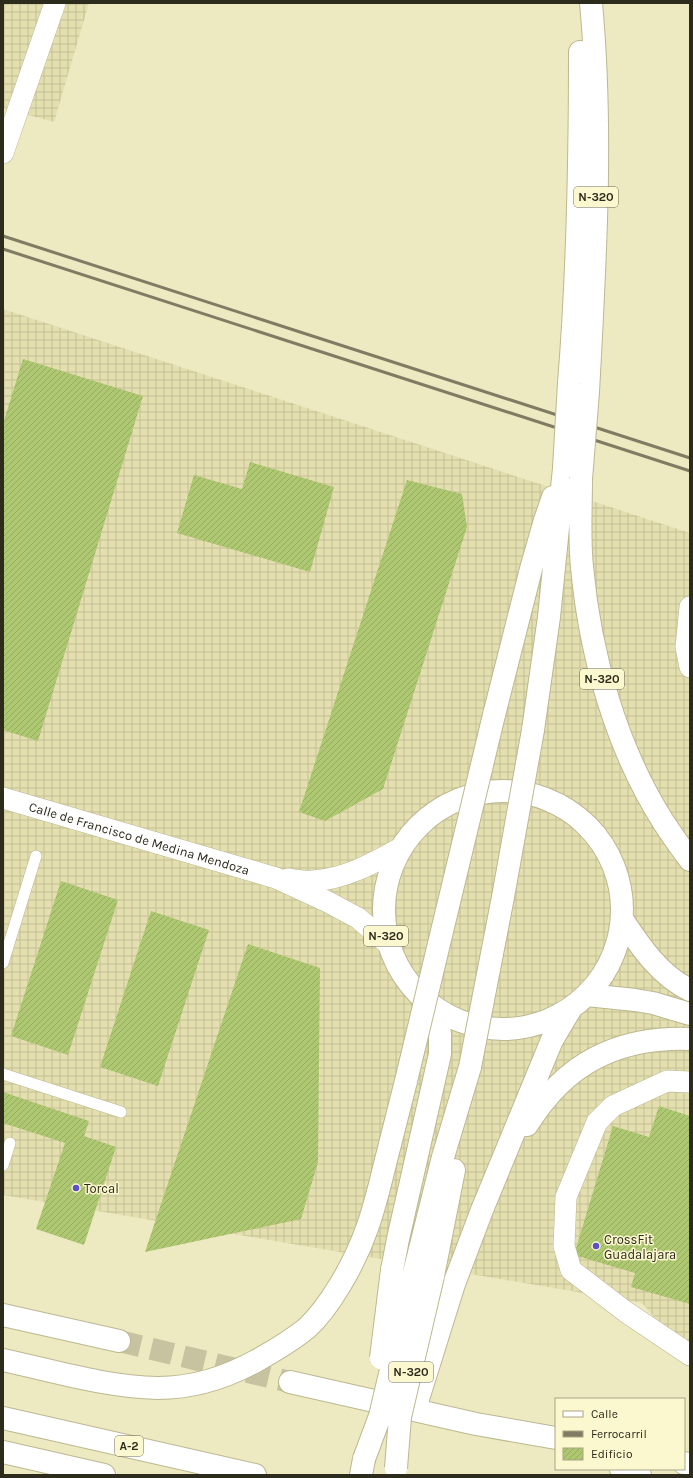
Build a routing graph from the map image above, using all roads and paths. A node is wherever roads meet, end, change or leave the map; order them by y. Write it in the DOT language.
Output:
graph roads {
  1 [pos="55,3"];
  2 [pos="580,3"];
  3 [pos="591,3"];
  4 [pos="3,154"];
  5 [pos="579,387"];
  6 [pos="573,473"];
  7 [pos="690,607"];
  8 [pos="690,667"];
  9 [pos="3,798"];
  10 [pos="399,849"];
  11 [pos="36,856"];
  12 [pos="690,860"];
  13 [pos="276,878"];
  14 [pos="622,919"];
  15 [pos="387,943"];
  16 [pos="3,963"];
  17 [pos="690,990"];
  18 [pos="587,995"];
  19 [pos="434,1008"];
  20 [pos="570,1010"];
  21 [pos="690,1014"];
  22 [pos="690,1039"];
  23 [pos="3,1074"];
  24 [pos="690,1082"];
  25 [pos="121,1112"];
  26 [pos="10,1143"];
  27 [pos="506,1153"];
  28 [pos="3,1165"];
  29 [pos="423,1275"];
  30 [pos="3,1315"];
  31 [pos="119,1341"];
  32 [pos="690,1355"];
  33 [pos="3,1360"];
  34 [pos="290,1382"];
  35 [pos="3,1418"];
  36 [pos="476,1424"];
  37 [pos="555,1438"];
  38 [pos="555,1449"];
  39 [pos="3,1452"];
  40 [pos="363,1467"];
  41 [pos="624,1470"];
  42 [pos="395,1471"];
  43 [pos="104,1475"];
  44 [pos="255,1475"];
  45 [pos="640,1475"];
  1 -- 4 [label="street"];
  2 -- 5 [label="main road, N-320"];
  3 -- 5 [label="main road, N-320"];
  5 -- 6 [label="main road, N-320, bridge"];
  6 -- 12 [label="main road, N-320"];
  6 -- 29 [label="main road, N-320, bridge"];
  6 -- 33 [label="main road, bridge"];
  7 -- 8 [label="street"];
  9 -- 13 [label="street, Calle de Francisco de Medina Mendoza"];
  10 -- 13 [label="street, Calle de Francisco de Medina Mendoza"];
  10 -- 14 [label="main road, N-320"];
  10 -- 15 [label="main road, N-320"];
  11 -- 16 [label="lane"];
  13 -- 15 [label="street, Calle de Francisco de Medina Mendoza"];
  14 -- 17 [label="main road"];
  14 -- 18 [label="main road, N-320"];
  15 -- 19 [label="main road, N-320"];
  18 -- 20 [label="main road, N-320"];
  18 -- 21 [label="main road"];
  19 -- 20 [label="main road, N-320"];
  19 -- 40 [label="main road, bridge"];
  20 -- 27 [label="main road, N-320"];
  22 -- 27 [label="main road, N-320"];
  23 -- 25 [label="lane"];
  24 -- 32 [label="street"];
  26 -- 28 [label="lane"];
  27 -- 42 [label="main road, N-320, bridge"];
  29 -- 40 [label="main road, N-320, bridge"];
  29 -- 42 [label="main road, N-320, bridge"];
  30 -- 31 [label="main road"];
  34 -- 36 [label="main road"];
  35 -- 44 [label="main road, A-2"];
  36 -- 37 [label="main road"];
  36 -- 38 [label="main road"];
  39 -- 43 [label="main road"];
  41 -- 45 [label="main road"];
}
